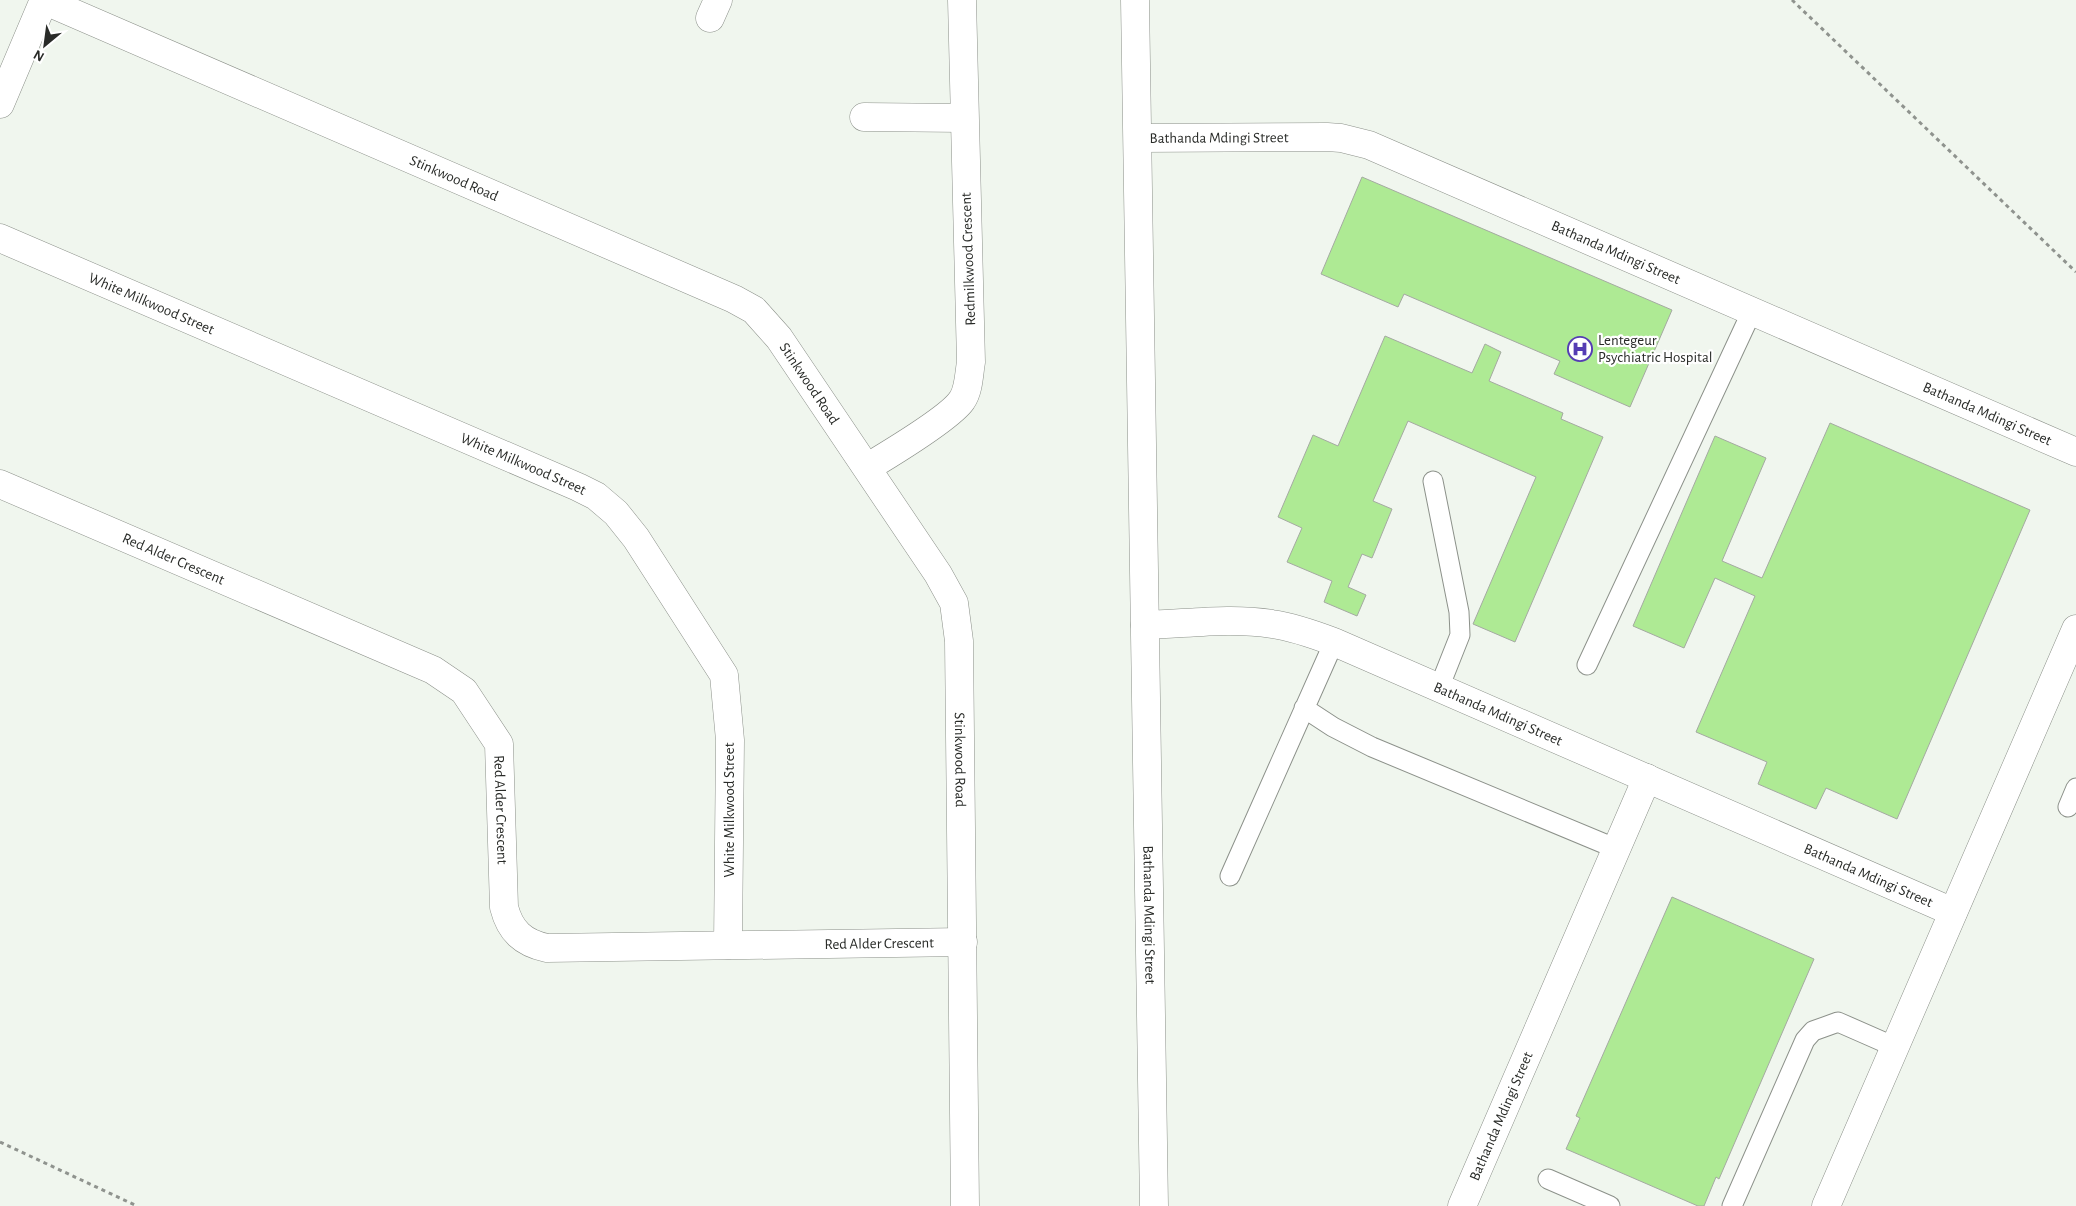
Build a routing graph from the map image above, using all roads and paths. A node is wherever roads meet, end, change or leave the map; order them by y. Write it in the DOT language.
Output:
graph roads {
  1 [pos="44,0"];
  2 [pos="962,0"];
  3 [pos="1136,0"];
  4 [pos="1792,0"];
  5 [pos="0,104"];
  6 [pos="864,116"];
  7 [pos="964,118"];
  8 [pos="1138,138"];
  9 [pos="0,238"];
  10 [pos="2076,272"];
  11 [pos="1752,311"];
  12 [pos="2076,452"];
  13 [pos="868,468"];
  14 [pos="1433,481"];
  15 [pos="0,484"];
  16 [pos="1145,625"];
  17 [pos="2076,629"];
  18 [pos="1334,642"];
  19 [pos="1587,665"];
  20 [pos="1439,688"];
  21 [pos="1304,708"];
  22 [pos="1647,778"];
  23 [pos="2076,788"];
  24 [pos="2068,807"];
  25 [pos="1617,849"];
  26 [pos="1230,876"];
  27 [pos="1953,912"];
  28 [pos="963,942"];
  29 [pos="728,945"];
  30 [pos="1895,1047"];
  31 [pos="0,1142"];
  32 [pos="1548,1179"];
  33 [pos="137,1206"];
  34 [pos="965,1206"];
  35 [pos="1154,1206"];
  36 [pos="1462,1206"];
  37 [pos="1610,1206"];
  38 [pos="1732,1206"];
  39 [pos="1826,1206"];
  1 -- 5 [label="street"];
  1 -- 13 [label="street, Stinkwood Road"];
  2 -- 7 [label="street, Redmilkwood Crescent"];
  3 -- 8 [label="street, Bathanda Mdingi Street"];
  4 -- 10 [label="path"];
  6 -- 7 [label="street"];
  7 -- 13 [label="street, Redmilkwood Crescent"];
  8 -- 11 [label="street, Bathanda Mdingi Street"];
  8 -- 16 [label="street, Bathanda Mdingi Street"];
  9 -- 29 [label="street, White Milkwood Street"];
  11 -- 12 [label="street, Bathanda Mdingi Street"];
  11 -- 19 [label="lane"];
  13 -- 28 [label="street, Stinkwood Road"];
  14 -- 20 [label="lane"];
  15 -- 29 [label="street, Red Alder Crescent"];
  16 -- 18 [label="street, Bathanda Mdingi Street"];
  16 -- 35 [label="street, Bathanda Mdingi Street"];
  17 -- 27 [label="street, Bathanda Mdingi Street"];
  18 -- 20 [label="street, Bathanda Mdingi Street"];
  18 -- 21 [label="lane"];
  20 -- 22 [label="street, Bathanda Mdingi Street"];
  21 -- 25 [label="lane"];
  21 -- 26 [label="lane"];
  22 -- 25 [label="street, Bathanda Mdingi Street"];
  22 -- 27 [label="street, Bathanda Mdingi Street"];
  23 -- 24 [label="lane"];
  25 -- 36 [label="street, Bathanda Mdingi Street"];
  27 -- 30 [label="street, Bathanda Mdingi Street"];
  28 -- 29 [label="street, Red Alder Crescent"];
  28 -- 34 [label="street, Stinkwood Road"];
  30 -- 38 [label="lane"];
  30 -- 39 [label="street, Bathanda Mdingi Street"];
  31 -- 33 [label="path"];
  32 -- 37 [label="lane"];
}
